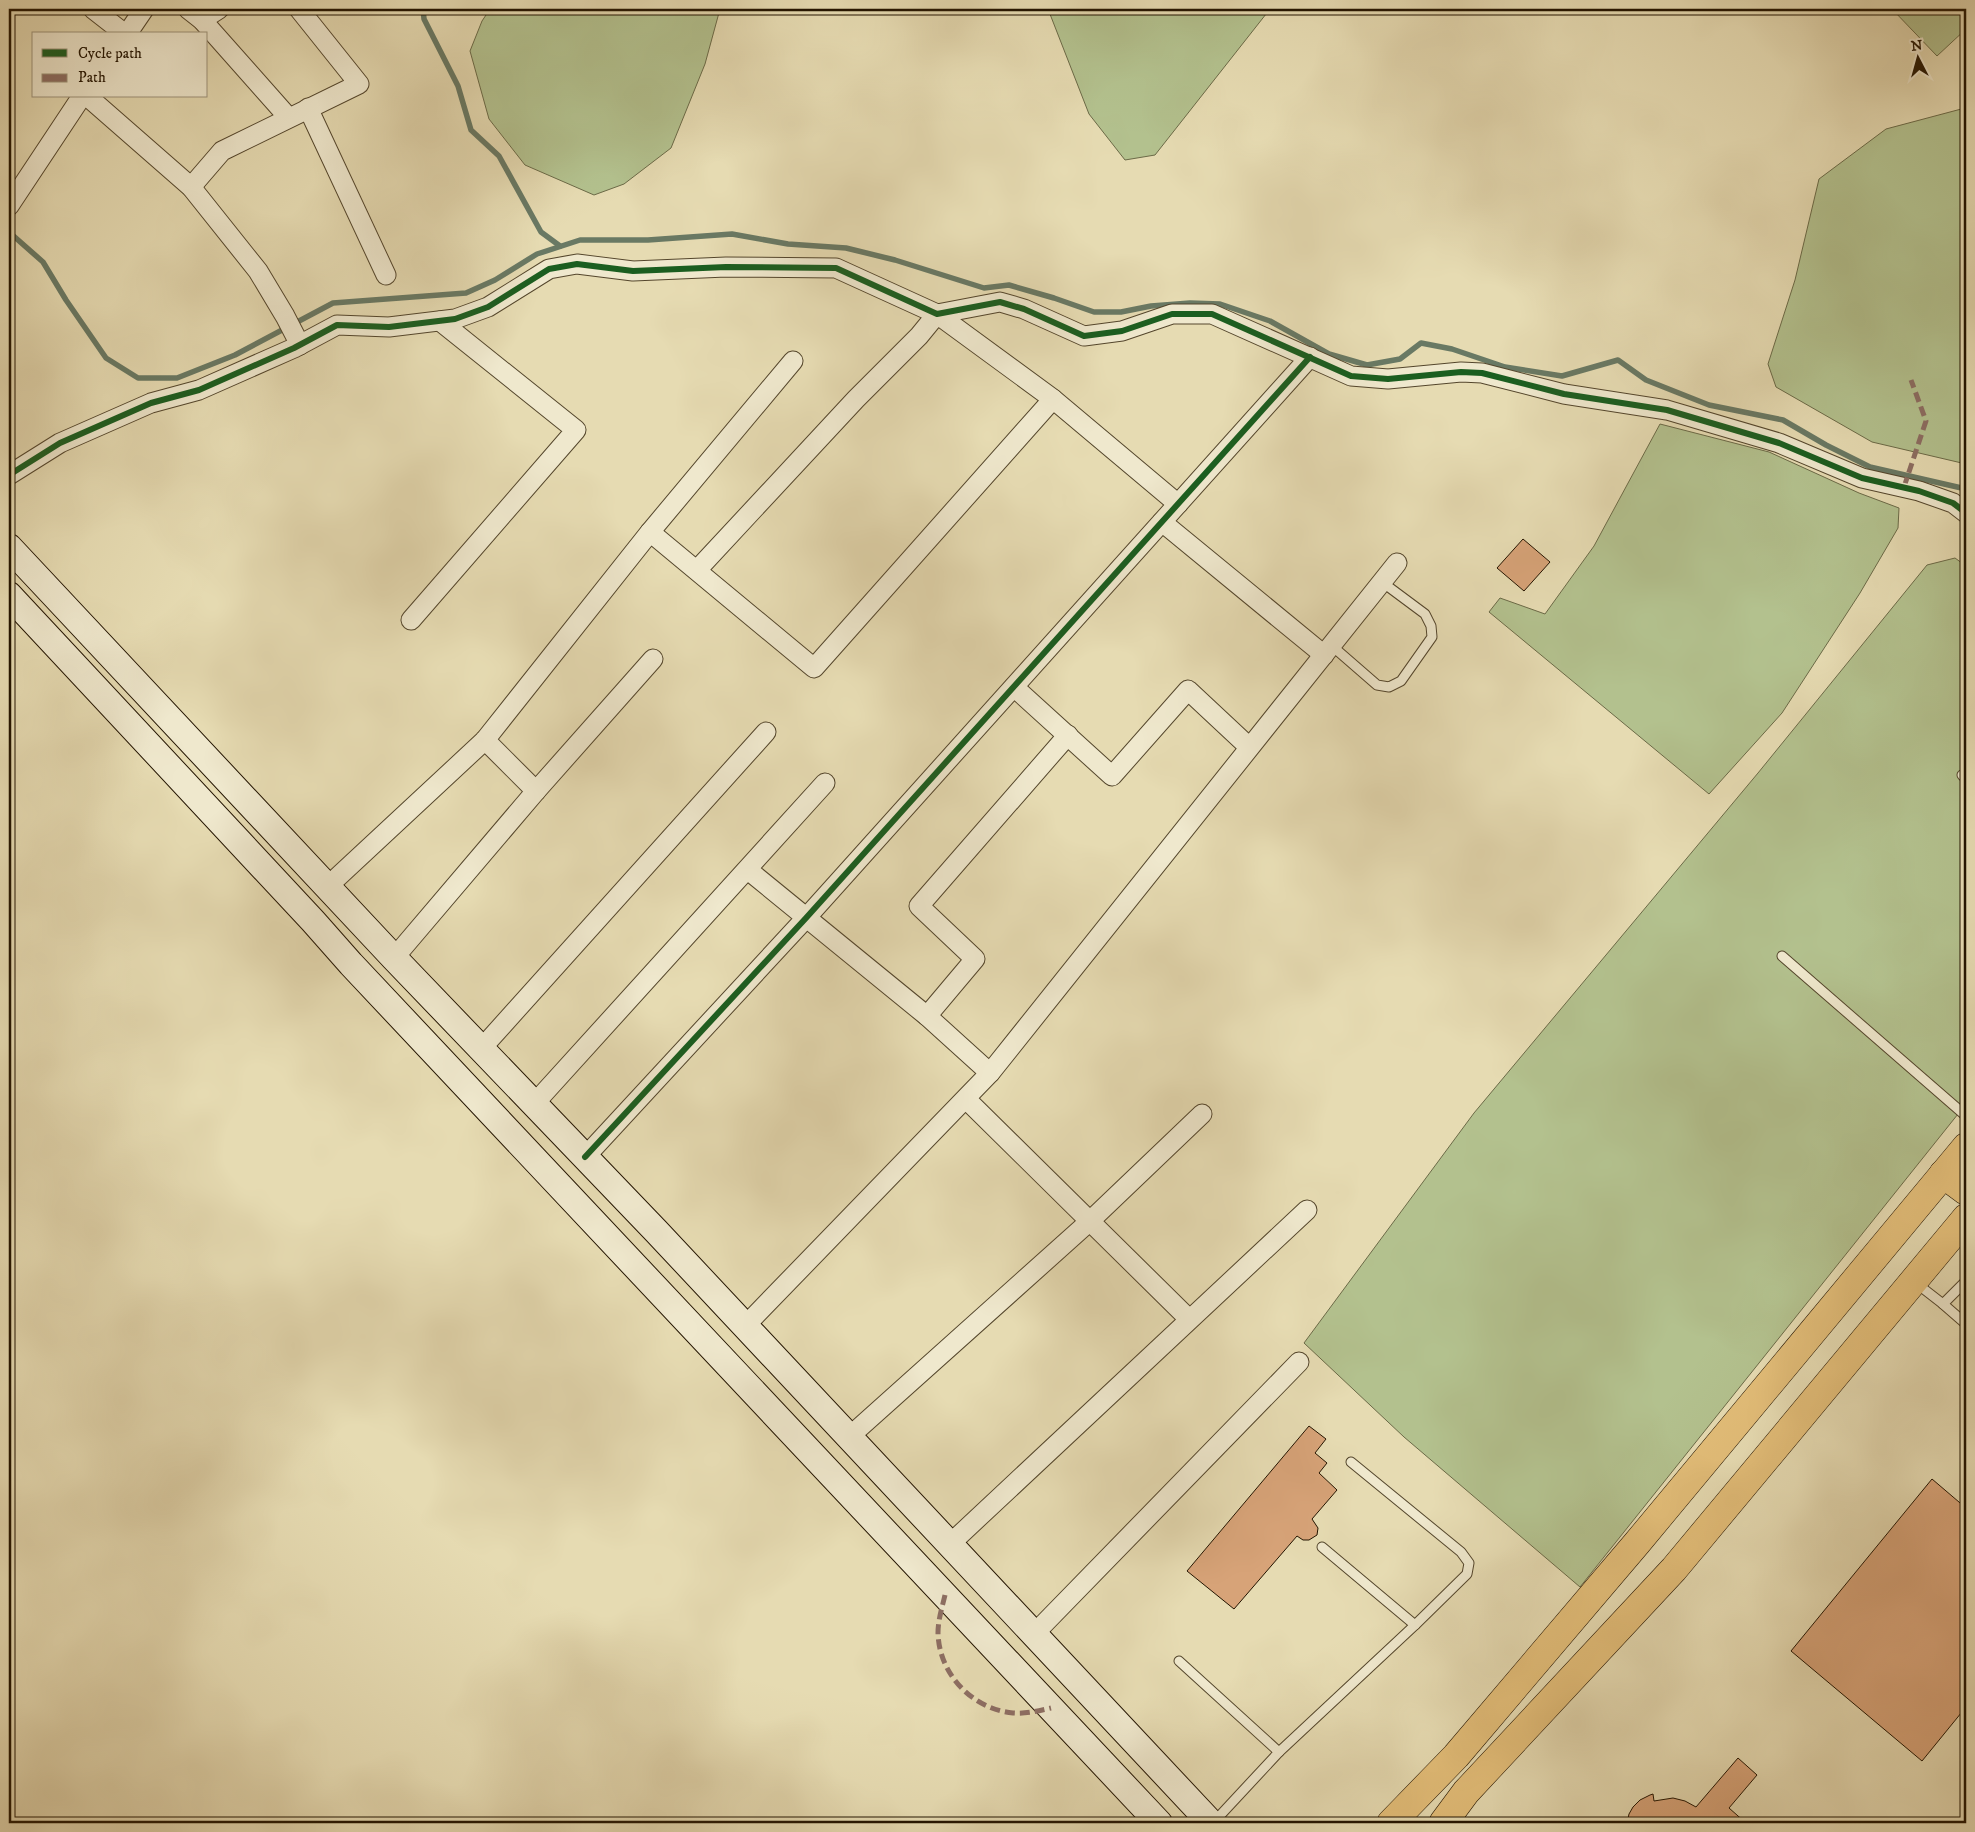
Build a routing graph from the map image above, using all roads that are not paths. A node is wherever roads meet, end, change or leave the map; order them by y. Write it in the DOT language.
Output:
graph roads {
  1 [pos="94,9"];
  2 [pos="144,9"];
  3 [pos="219,9"];
  4 [pos="299,9"];
  5 [pos="195,14"];
  6 [pos="123,32"];
  7 [pos="127,32"];
  8 [pos="81,98"];
  9 [pos="89,98"];
  10 [pos="308,108"];
  11 [pos="288,118"];
  12 [pos="191,187"];
  13 [pos="9,206"];
  14 [pos="386,275"];
  15 [pos="936,314"];
  16 [pos="440,321"];
  17 [pos="299,342"];
  18 [pos="1310,358"];
  19 [pos="793,361"];
  20 [pos="1053,400"];
  21 [pos="9,475"];
  22 [pos="1178,504"];
  23 [pos="1966,513"];
  24 [pos="1162,522"];
  25 [pos="650,532"];
  26 [pos="9,547"];
  27 [pos="1397,563"];
  28 [pos="697,570"];
  29 [pos="1382,582"];
  30 [pos="9,595"];
  31 [pos="411,620"];
  32 [pos="1328,650"];
  33 [pos="653,659"];
  34 [pos="1014,687"];
  35 [pos="766,732"];
  36 [pos="1068,735"];
  37 [pos="485,740"];
  38 [pos="1249,747"];
  39 [pos="825,783"];
  40 [pos="536,791"];
  41 [pos="748,870"];
  42 [pos="333,893"];
  43 [pos="806,918"];
  44 [pos="313,921"];
  45 [pos="386,949"];
  46 [pos="1782,956"];
  47 [pos="351,964"];
  48 [pos="927,1016"];
  49 [pos="481,1049"];
  50 [pos="990,1073"];
  51 [pos="966,1099"];
  52 [pos="534,1104"];
  53 [pos="1202,1114"];
  54 [pos="1966,1116"];
  55 [pos="1966,1147"];
  56 [pos="585,1157"];
  57 [pos="1943,1174"];
  58 [pos="1966,1191"];
  59 [pos="1307,1210"];
  60 [pos="1966,1218"];
  61 [pos="1090,1221"];
  62 [pos="1913,1281"];
  63 [pos="1966,1281"];
  64 [pos="1943,1304"];
  65 [pos="1190,1319"];
  66 [pos="1966,1324"];
  67 [pos="745,1326"];
  68 [pos="1299,1362"];
  69 [pos="850,1437"];
  70 [pos="1351,1462"];
  71 [pos="1322,1547"];
  72 [pos="956,1550"];
  73 [pos="934,1583"];
  74 [pos="1415,1625"];
  75 [pos="1034,1634"];
  76 [pos="1180,1661"];
  77 [pos="1279,1752"];
  78 [pos="1159,1823"];
  79 [pos="1212,1823"];
  80 [pos="1391,1823"];
  81 [pos="1443,1823"];
  1 -- 6 [label="street"];
  2 -- 7 [label="street"];
  3 -- 5 [label="street"];
  4 -- 10 [label="street"];
  5 -- 11 [label="street"];
  8 -- 13 [label="street"];
  9 -- 12 [label="street"];
  10 -- 11 [label="street"];
  10 -- 14 [label="street"];
  11 -- 12 [label="street"];
  12 -- 17 [label="street"];
  15 -- 16 [label="street"];
  15 -- 18 [label="street"];
  15 -- 20 [label="street"];
  15 -- 28 [label="street"];
  16 -- 17 [label="street"];
  16 -- 31 [label="street"];
  17 -- 21 [label="street"];
  18 -- 22 [label="street"];
  18 -- 23 [label="street"];
  19 -- 25 [label="street"];
  20 -- 22 [label="street"];
  20 -- 28 [label="street"];
  22 -- 24 [label="street"];
  24 -- 32 [label="street"];
  24 -- 34 [label="street"];
  25 -- 28 [label="street"];
  25 -- 37 [label="street"];
  26 -- 42 [label="main road"];
  27 -- 29 [label="street"];
  29 -- 32 [label="street"];
  29 -- 32 [label="lane"];
  30 -- 44 [label="main road"];
  32 -- 38 [label="street"];
  33 -- 40 [label="street"];
  34 -- 36 [label="street"];
  34 -- 43 [label="street"];
  35 -- 49 [label="street"];
  36 -- 38 [label="street"];
  36 -- 48 [label="street"];
  37 -- 40 [label="street"];
  37 -- 42 [label="street"];
  38 -- 50 [label="street"];
  39 -- 41 [label="street"];
  40 -- 45 [label="street"];
  41 -- 43 [label="street"];
  41 -- 52 [label="street"];
  42 -- 44 [label="main road"];
  42 -- 45 [label="main road"];
  43 -- 48 [label="street"];
  43 -- 56 [label="street"];
  44 -- 47 [label="main road"];
  45 -- 47 [label="main road"];
  45 -- 49 [label="main road"];
  46 -- 54 [label="lane"];
  47 -- 73 [label="main road"];
  48 -- 50 [label="street"];
  49 -- 52 [label="main road"];
  50 -- 51 [label="street"];
  51 -- 61 [label="street"];
  51 -- 67 [label="street"];
  52 -- 56 [label="main road"];
  53 -- 61 [label="street"];
  55 -- 57 [label="main road"];
  56 -- 67 [label="main road"];
  57 -- 58 [label="main road"];
  57 -- 80 [label="main road"];
  59 -- 65 [label="street"];
  60 -- 62 [label="main road"];
  61 -- 65 [label="street"];
  61 -- 69 [label="street"];
  62 -- 64 [label="lane"];
  62 -- 81 [label="main road"];
  63 -- 64 [label="lane"];
  64 -- 66 [label="lane"];
  65 -- 72 [label="street"];
  67 -- 69 [label="main road"];
  68 -- 75 [label="street"];
  69 -- 72 [label="main road"];
  70 -- 74 [label="lane"];
  71 -- 74 [label="lane"];
  72 -- 73 [label="main road"];
  72 -- 75 [label="main road"];
  73 -- 78 [label="main road"];
  74 -- 77 [label="lane"];
  75 -- 79 [label="main road"];
  76 -- 77 [label="lane"];
  77 -- 79 [label="lane"];
}
